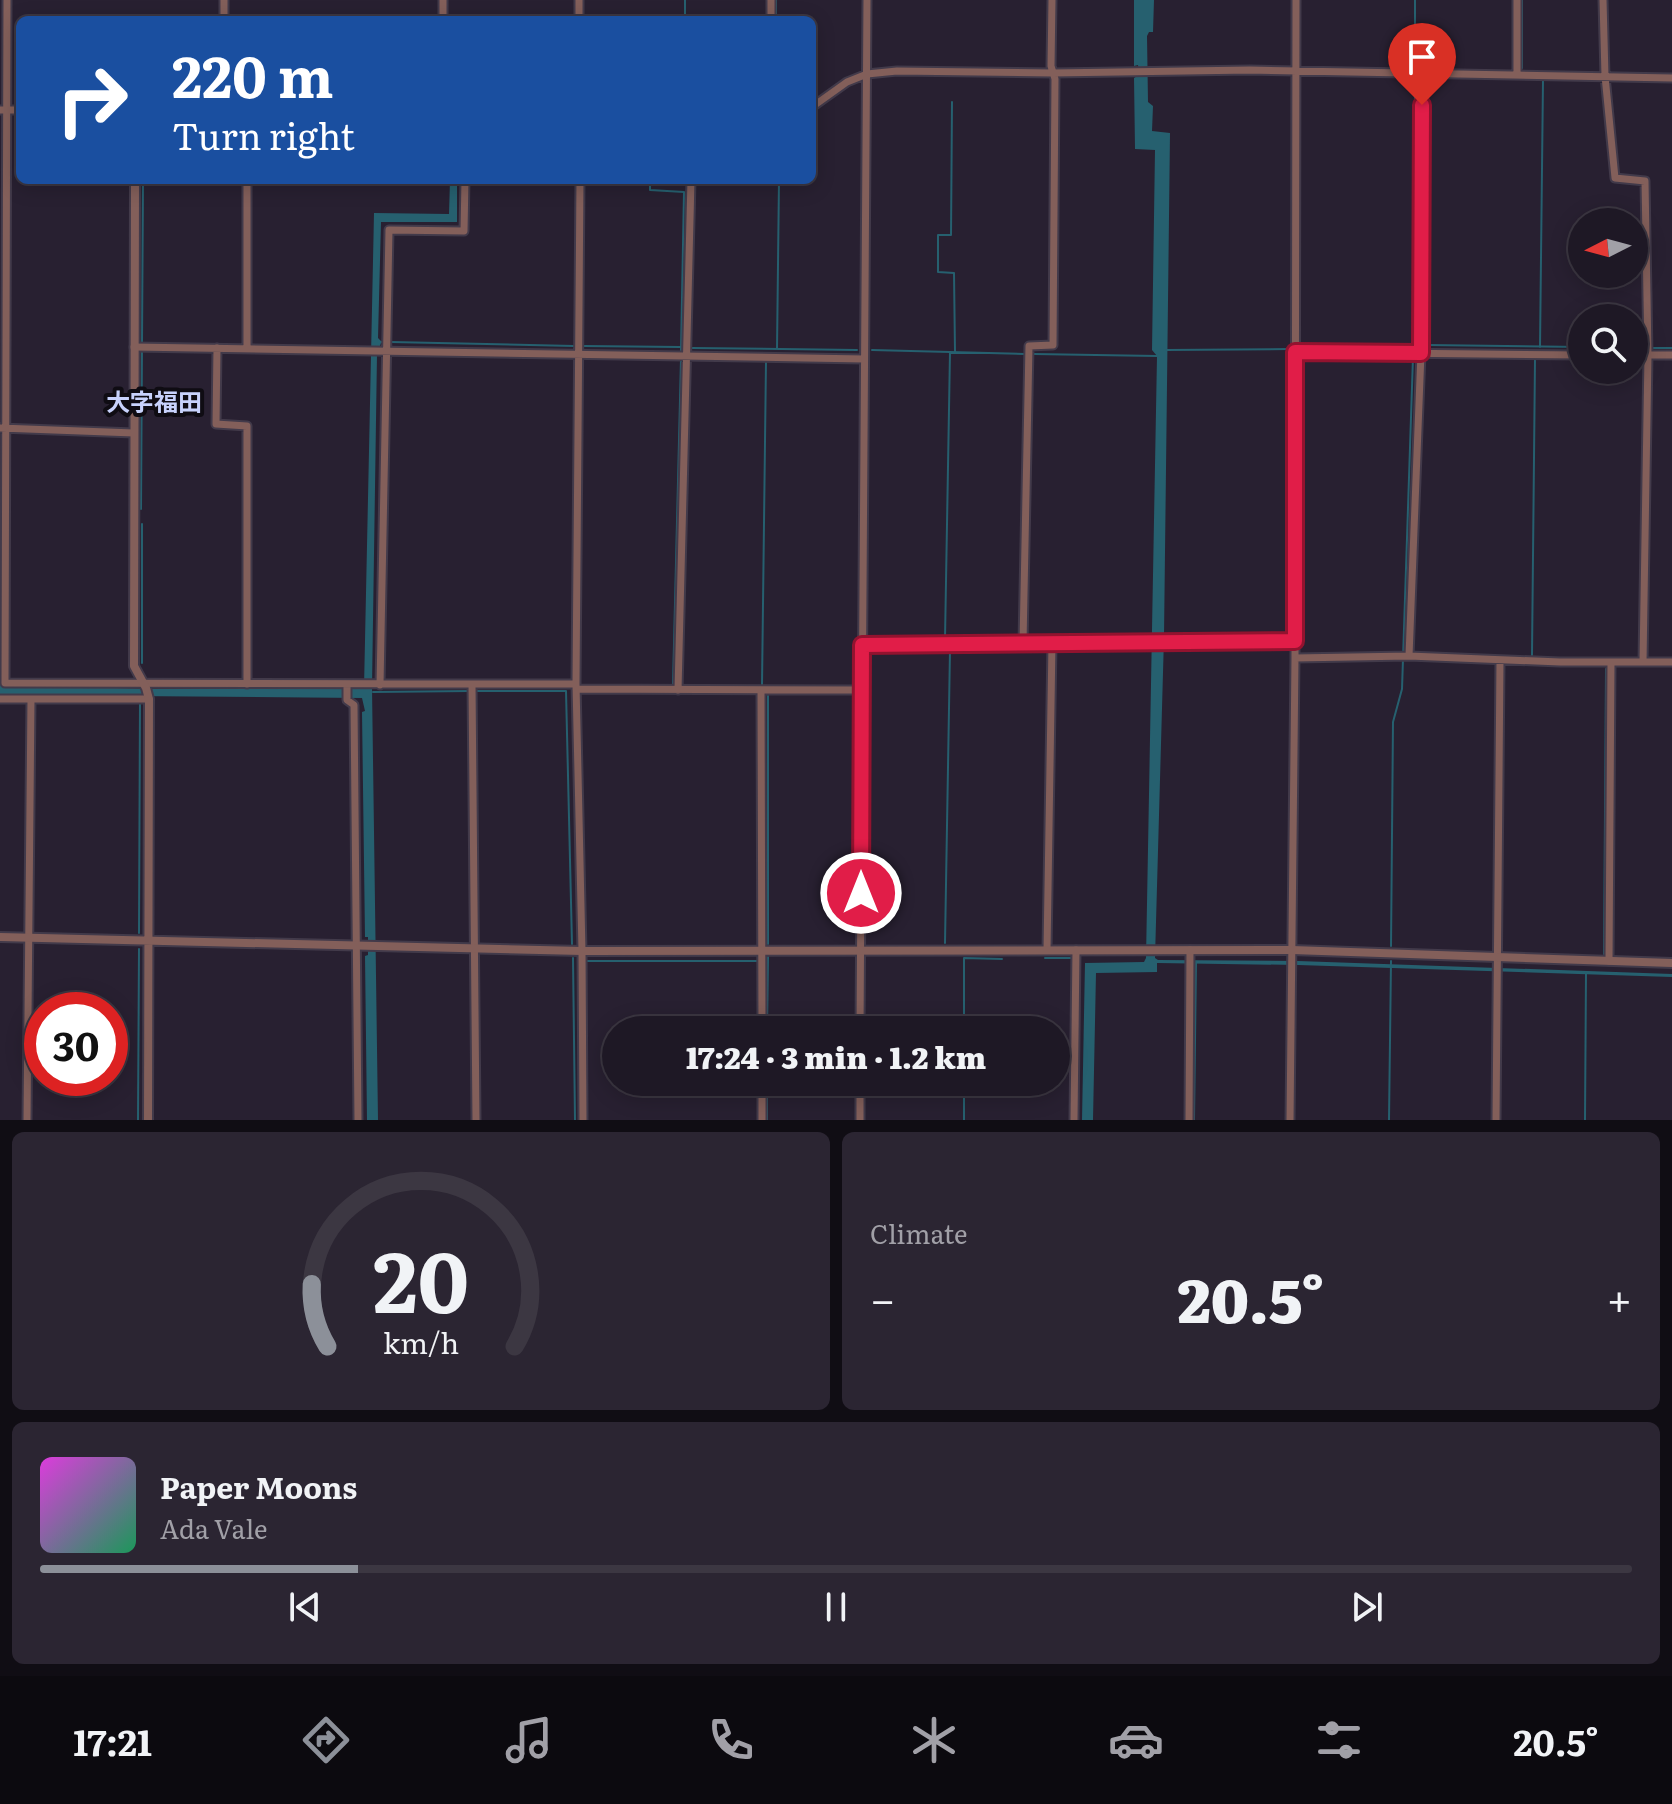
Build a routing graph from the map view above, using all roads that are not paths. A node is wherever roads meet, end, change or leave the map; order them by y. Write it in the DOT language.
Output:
graph roads {
  1 [pos="7,0"];
  2 [pos="867,0"];
  3 [pos="1052,0"];
  4 [pos="1296,0"];
  5 [pos="1517,0"];
  6 [pos="1603,0"];
  7 [pos="1296,70"];
  8 [pos="1053,73"];
  9 [pos="1417,73"];
  10 [pos="867,74"];
  11 [pos="1517,74"];
  12 [pos="1605,76"];
  13 [pos="1672,78"];
  14 [pos="816,104"];
  15 [pos="4,110"];
  16 [pos="135,184"];
  17 [pos="247,184"];
  18 [pos="465,184"];
  19 [pos="580,184"];
  20 [pos="691,184"];
  21 [pos="1647,304"];
  22 [pos="385,346"];
  23 [pos="140,347"];
  24 [pos="217,348"];
  25 [pos="247,348"];
  26 [pos="1295,352"];
  27 [pos="1416,353"];
  28 [pos="579,354"];
  29 [pos="687,355"];
  30 [pos="1568,355"];
  31 [pos="1648,355"];
  32 [pos="1672,355"];
  33 [pos="864,359"];
  34 [pos="1648,384"];
  35 [pos="4,428"];
  36 [pos="134,433"];
  37 [pos="1295,641"];
  38 [pos="1023,643"];
  39 [pos="1052,643"];
  40 [pos="862,645"];
  41 [pos="1404,656"];
  42 [pos="1295,658"];
  43 [pos="1500,661"];
  44 [pos="1643,662"];
  45 [pos="1672,662"];
  46 [pos="1611,663"];
  47 [pos="247,684"];
  48 [pos="347,685"];
  49 [pos="378,685"];
  50 [pos="576,687"];
  51 [pos="472,689"];
  52 [pos="678,690"];
  53 [pos="761,690"];
  54 [pos="861,690"];
  55 [pos="145,694"];
  56 [pos="0,699"];
  57 [pos="31,699"];
  58 [pos="0,937"];
  59 [pos="29,938"];
  60 [pos="148,941"];
  61 [pos="360,946"];
  62 [pos="475,949"];
  63 [pos="860,950"];
  64 [pos="1047,950"];
  65 [pos="1076,950"];
  66 [pos="582,951"];
  67 [pos="762,951"];
  68 [pos="1190,958"];
  69 [pos="1292,959"];
  70 [pos="1609,961"];
  71 [pos="1672,963"];
  72 [pos="1497,965"];
  73 [pos="762,1016"];
  74 [pos="860,1016"];
  75 [pos="762,1096"];
  76 [pos="860,1096"];
  77 [pos="27,1120"];
  78 [pos="148,1120"];
  79 [pos="358,1120"];
  80 [pos="476,1120"];
  81 [pos="583,1120"];
  82 [pos="762,1120"];
  83 [pos="860,1120"];
  84 [pos="1074,1120"];
  85 [pos="1189,1120"];
  86 [pos="1290,1120"];
  87 [pos="1496,1120"];
  1 -- 15 [label="street"];
  2 -- 10 [label="street"];
  3 -- 8 [label="street"];
  4 -- 7 [label="street"];
  5 -- 11 [label="street"];
  6 -- 12 [label="street"];
  7 -- 8 [label="street"];
  7 -- 9 [label="street"];
  7 -- 26 [label="street"];
  8 -- 10 [label="street"];
  8 -- 38 [label="street"];
  9 -- 11 [label="street"];
  9 -- 27 [label="street"];
  10 -- 14 [label="street"];
  10 -- 33 [label="street"];
  11 -- 12 [label="street"];
  12 -- 13 [label="street"];
  12 -- 21 [label="street"];
  15 -- 35 [label="street"];
  16 -- 23 [label="street"];
  17 -- 25 [label="street"];
  18 -- 22 [label="street"];
  19 -- 28 [label="street"];
  20 -- 29 [label="street"];
  22 -- 25 [label="street"];
  22 -- 28 [label="street"];
  22 -- 49 [label="street"];
  23 -- 24 [label="street"];
  23 -- 36 [label="street"];
  24 -- 25 [label="street"];
  24 -- 47 [label="street"];
  26 -- 27 [label="street"];
  26 -- 37 [label="street"];
  27 -- 30 [label="street"];
  27 -- 41 [label="street"];
  28 -- 29 [label="street"];
  28 -- 50 [label="street"];
  29 -- 33 [label="street"];
  29 -- 52 [label="street"];
  31 -- 32 [label="street"];
  33 -- 40 [label="street"];
  34 -- 44 [label="street"];
  35 -- 36 [label="street"];
  35 -- 55 [label="street"];
  36 -- 55 [label="street"];
  37 -- 39 [label="street"];
  37 -- 42 [label="street"];
  38 -- 39 [label="street"];
  38 -- 40 [label="street"];
  39 -- 64 [label="street"];
  40 -- 54 [label="street"];
  41 -- 42 [label="street"];
  41 -- 43 [label="street"];
  42 -- 69 [label="street"];
  43 -- 46 [label="street"];
  43 -- 72 [label="street"];
  44 -- 45 [label="street"];
  44 -- 46 [label="street"];
  46 -- 70 [label="street"];
  47 -- 48 [label="street"];
  47 -- 55 [label="street"];
  48 -- 49 [label="street"];
  48 -- 61 [label="street"];
  49 -- 51 [label="street"];
  50 -- 51 [label="street"];
  50 -- 52 [label="street"];
  50 -- 66 [label="street"];
  51 -- 62 [label="street"];
  52 -- 53 [label="street"];
  53 -- 54 [label="street"];
  53 -- 67 [label="street"];
  54 -- 63 [label="street"];
  55 -- 57 [label="street"];
  55 -- 60 [label="street"];
  56 -- 57 [label="street"];
  57 -- 59 [label="street"];
  58 -- 59 [label="street"];
  59 -- 60 [label="street"];
  59 -- 77 [label="street"];
  60 -- 61 [label="street"];
  60 -- 78 [label="street"];
  61 -- 62 [label="street"];
  61 -- 79 [label="street"];
  62 -- 66 [label="street"];
  62 -- 80 [label="street"];
  63 -- 64 [label="street"];
  63 -- 67 [label="street"];
  63 -- 74 [label="street"];
  64 -- 65 [label="street"];
  65 -- 68 [label="street"];
  65 -- 84 [label="street"];
  66 -- 67 [label="street"];
  66 -- 81 [label="street"];
  67 -- 73 [label="street"];
  68 -- 69 [label="street"];
  68 -- 85 [label="street"];
  69 -- 72 [label="street"];
  69 -- 86 [label="street"];
  70 -- 71 [label="street"];
  70 -- 72 [label="street"];
  72 -- 87 [label="street"];
  75 -- 82 [label="street"];
  76 -- 83 [label="street"];
}
